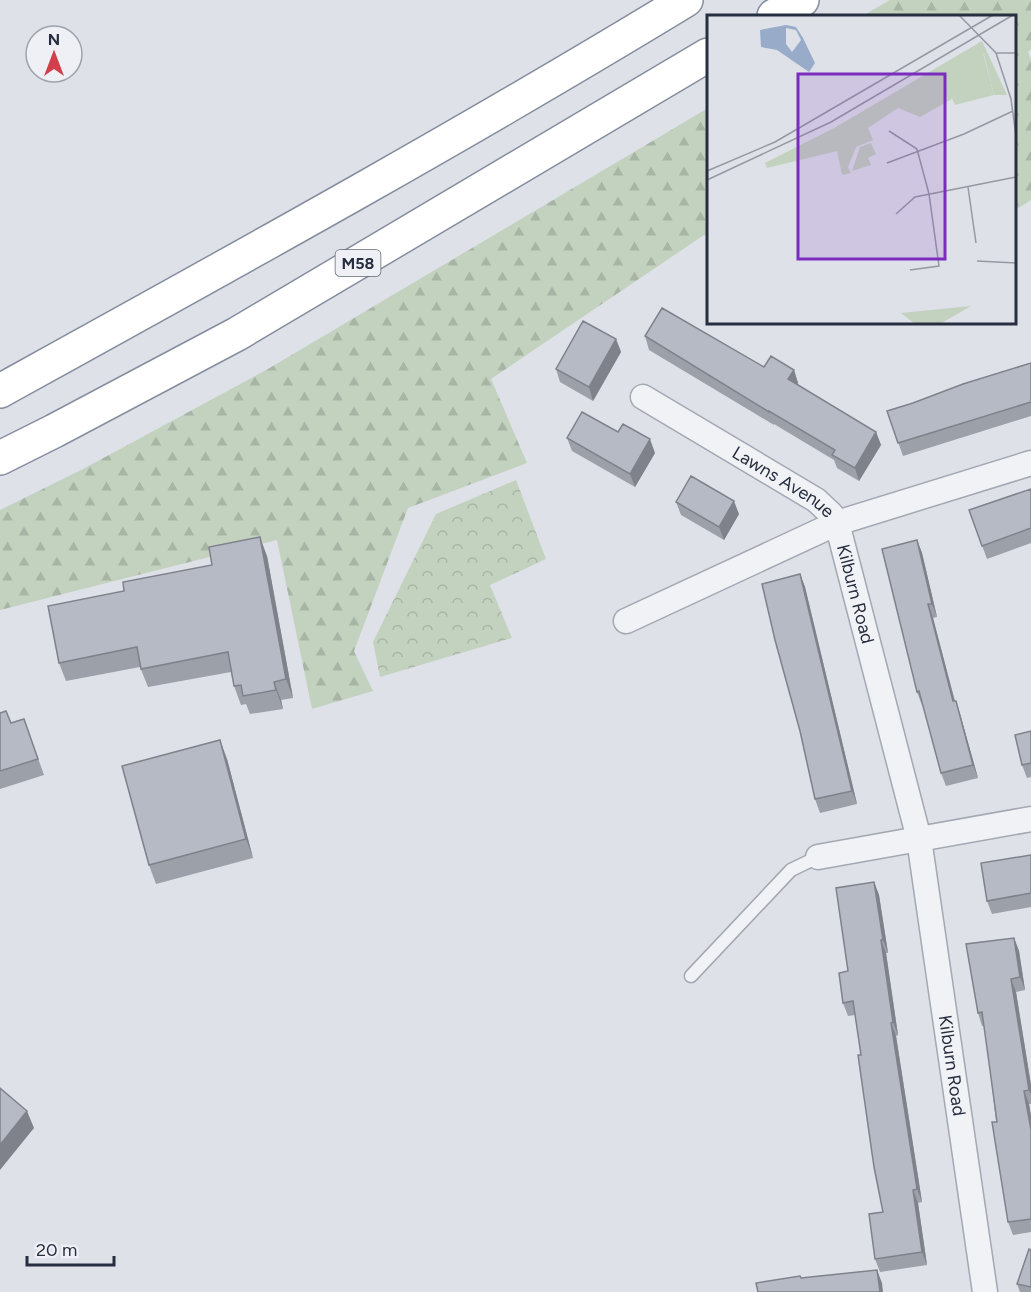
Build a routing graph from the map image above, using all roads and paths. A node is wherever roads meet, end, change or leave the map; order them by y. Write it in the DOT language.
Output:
graph roads {
  1 [pos="686,0"];
  2 [pos="802,0"];
  3 [pos="776,15"];
  4 [pos="707,56"];
  5 [pos="0,391"];
  6 [pos="643,397"];
  7 [pos="0,458"];
  8 [pos="1031,463"];
  9 [pos="837,523"];
  10 [pos="626,621"];
  11 [pos="1031,819"];
  12 [pos="919,838"];
  13 [pos="818,857"];
  14 [pos="691,976"];
  15 [pos="985,1292"];
  1 -- 5 [label="highway"];
  2 -- 3 [label="highway"];
  4 -- 7 [label="highway, M58"];
  6 -- 9 [label="street, Lawns Avenue"];
  8 -- 9 [label="street, Lawns Avenue"];
  9 -- 10 [label="street"];
  9 -- 12 [label="street, Kilburn Road"];
  11 -- 12 [label="street"];
  12 -- 13 [label="street"];
  12 -- 15 [label="street, Kilburn Road"];
  13 -- 14 [label="lane"];
}
